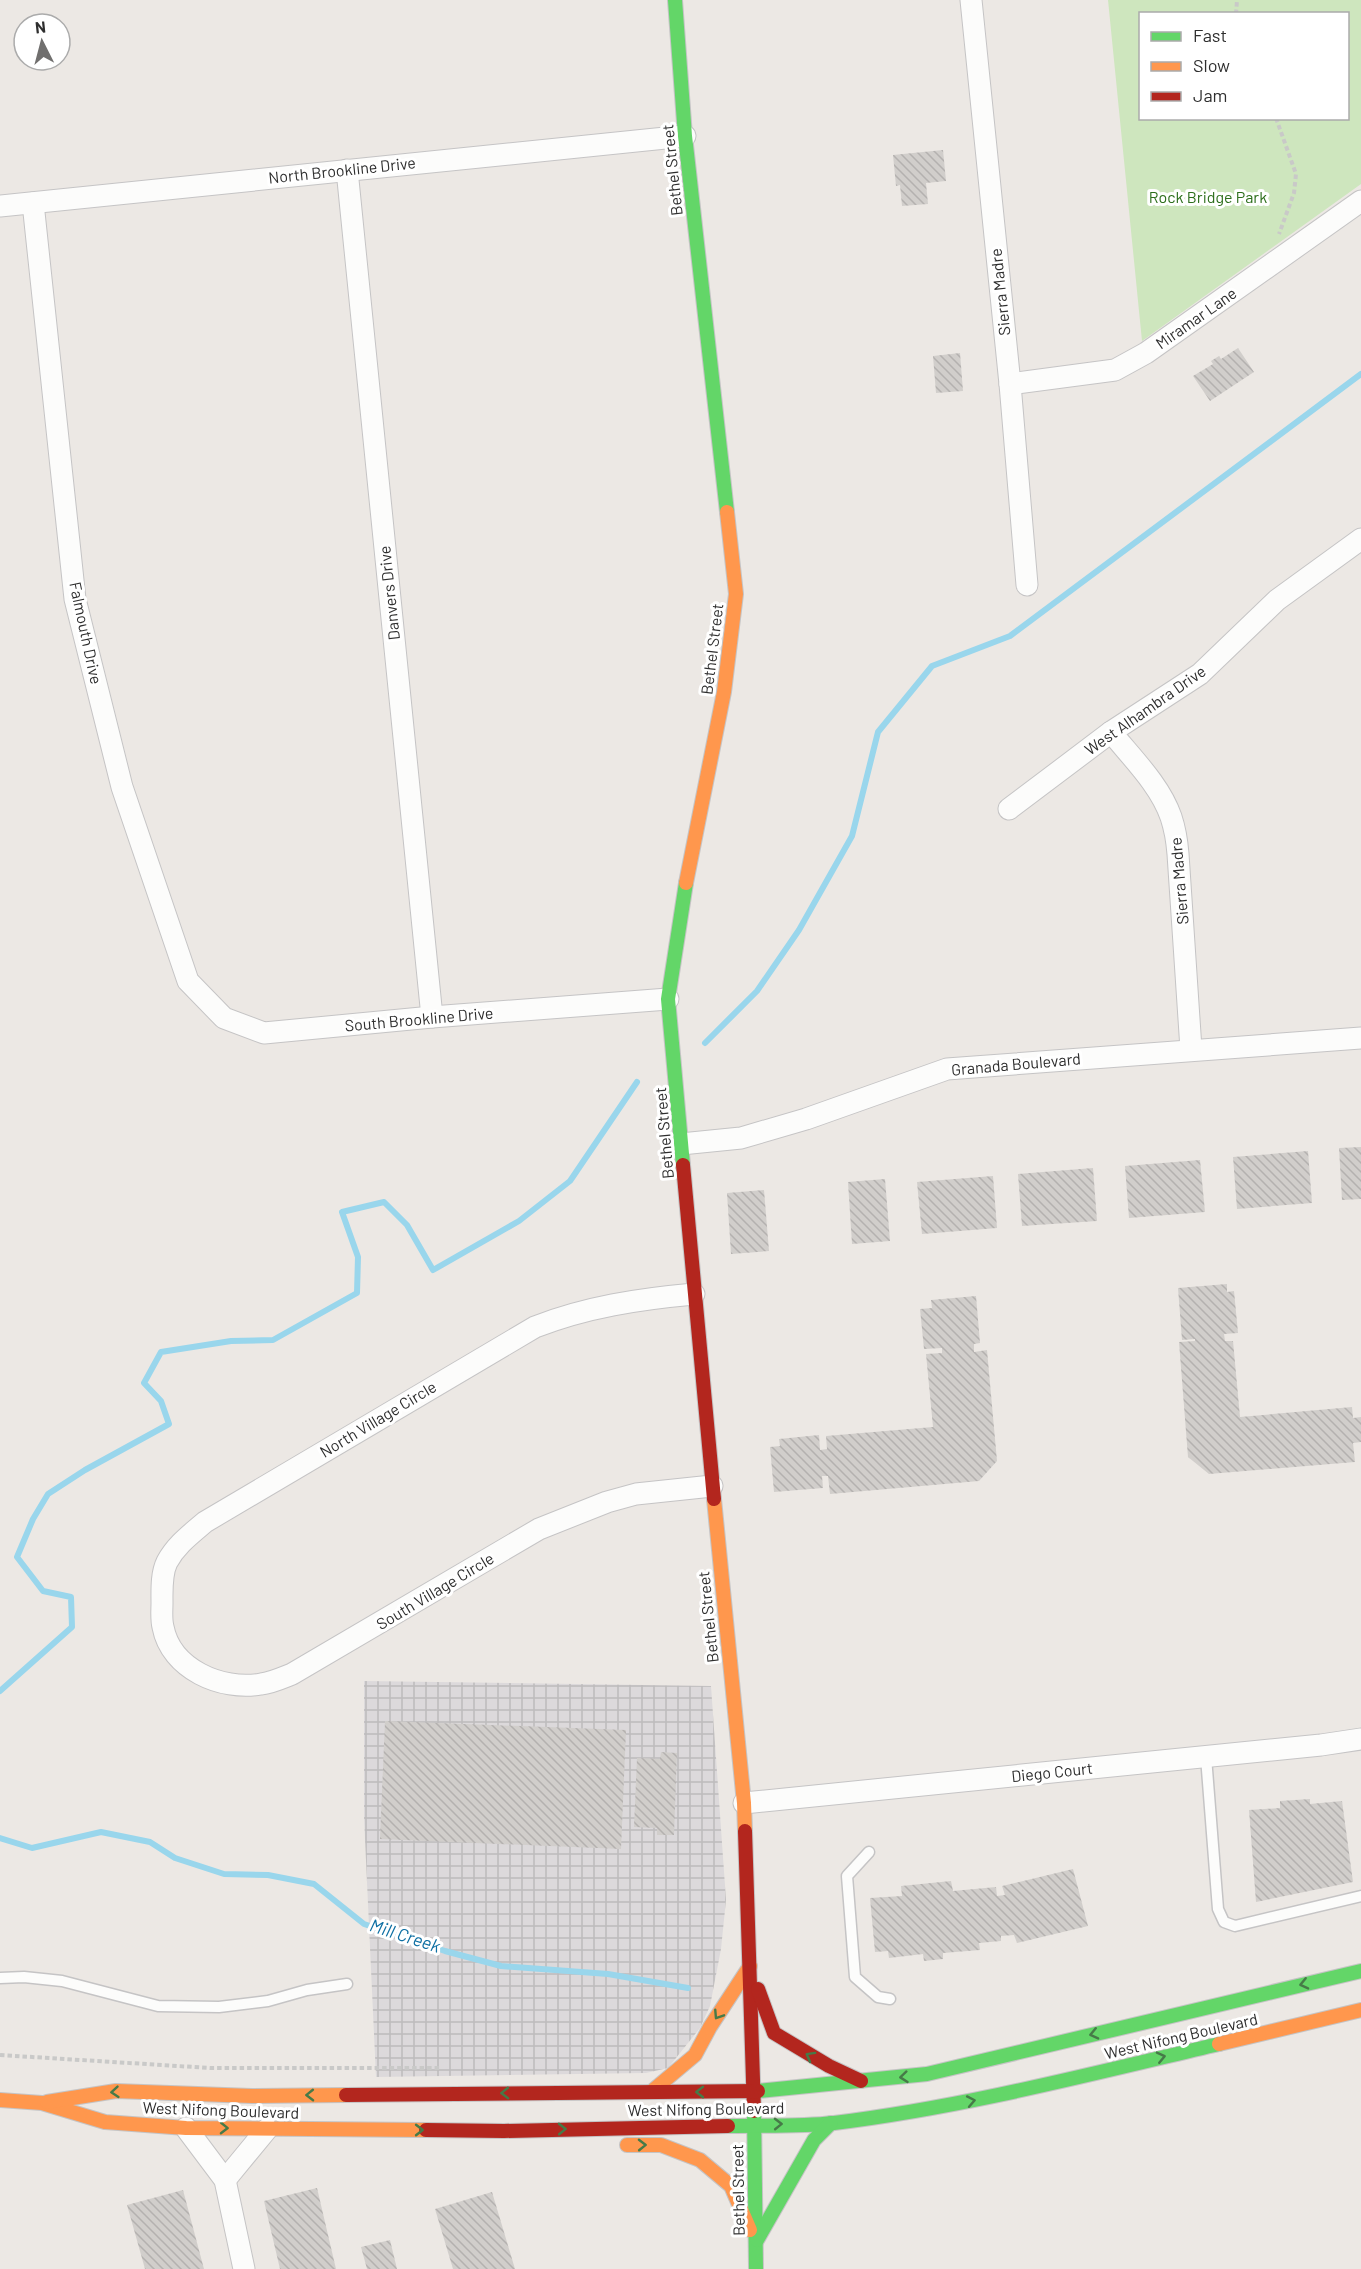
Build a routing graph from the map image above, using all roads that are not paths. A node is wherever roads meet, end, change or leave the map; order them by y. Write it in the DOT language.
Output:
graph roads {
  1 [pos="675,0"];
  2 [pos="971,0"];
  3 [pos="685,136"];
  4 [pos="347,170"];
  5 [pos="1361,201"];
  6 [pos="33,202"];
  7 [pos="0,206"];
  8 [pos="1010,384"];
  9 [pos="1357,548"];
  10 [pos="1027,585"];
  11 [pos="1111,732"];
  12 [pos="1009,809"];
  13 [pos="188,981"];
  14 [pos="668,999"];
  15 [pos="432,1017"];
  16 [pos="1361,1038"];
  17 [pos="1191,1049"];
  18 [pos="681,1144"];
  19 [pos="694,1294"];
  20 [pos="712,1486"];
  21 [pos="171,1648"];
  22 [pos="1361,1739"];
  23 [pos="1206,1757"];
  24 [pos="744,1803"];
  25 [pos="868,1852"];
  26 [pos="1361,1896"];
  27 [pos="750,1966"];
  28 [pos="1361,1971"];
  29 [pos="0,1978"];
  30 [pos="347,1984"];
  31 [pos="890,1999"];
  32 [pos="1340,2000"];
  33 [pos="1361,2010"];
  34 [pos="1312,2021"];
  35 [pos="863,2081"];
  36 [pos="754,2091"];
  37 [pos="651,2092"];
  38 [pos="0,2100"];
  39 [pos="42,2103"];
  40 [pos="831,2123"];
  41 [pos="754,2125"];
  42 [pos="186,2128"];
  43 [pos="267,2129"];
  44 [pos="504,2131"];
  45 [pos="614,2146"];
  46 [pos="530,2147"];
  47 [pos="225,2180"];
  48 [pos="756,2242"];
  49 [pos="244,2269"];
  50 [pos="756,2269"];
  1 -- 3 [label="main road, Bethel Street"];
  2 -- 8 [label="street, Sierra Madre"];
  3 -- 4 [label="street, North Brookline Drive"];
  3 -- 14 [label="main road, Bethel Street"];
  4 -- 6 [label="street, North Brookline Drive"];
  4 -- 15 [label="street, Danvers Drive"];
  5 -- 8 [label="street, Miramar Lane"];
  6 -- 7 [label="street, North Brookline Drive"];
  6 -- 13 [label="street, Falmouth Drive"];
  8 -- 10 [label="street, Sierra Madre"];
  9 -- 11 [label="street, West Alhambra Drive"];
  11 -- 12 [label="street, West Alhambra Drive"];
  11 -- 17 [label="street, Sierra Madre"];
  13 -- 15 [label="street, South Brookline Drive"];
  14 -- 15 [label="street, South Brookline Drive"];
  14 -- 18 [label="main road, Bethel Street"];
  16 -- 17 [label="street, Granada Boulevard"];
  17 -- 18 [label="street, Granada Boulevard"];
  18 -- 19 [label="main road, Bethel Street"];
  19 -- 20 [label="main road, Bethel Street"];
  19 -- 21 [label="street, North Village Circle"];
  20 -- 21 [label="street, South Village Circle"];
  20 -- 24 [label="main road, Bethel Street"];
  22 -- 23 [label="street, Diego Court"];
  23 -- 24 [label="street, Diego Court"];
  23 -- 26 [label="lane"];
  24 -- 27 [label="main road, Bethel Street"];
  25 -- 31 [label="lane"];
  35 -- 27 [label="main road, one-way"];
  27 -- 36 [label="main road, Bethel Street"];
  27 -- 37 [label="main road, one-way"];
  28 -- 35 [label="main road, West Nifong Boulevard, one-way"];
  29 -- 30 [label="lane"];
  32 -- 34 [label="main road"];
  33 -- 34 [label="main road, West Nifong Boulevard"];
  40 -- 34 [label="main road, West Nifong Boulevard, one-way"];
  35 -- 36 [label="main road, West Nifong Boulevard"];
  36 -- 37 [label="main road, West Nifong Boulevard, one-way"];
  36 -- 41 [label="main road, Bethel Street"];
  37 -- 39 [label="main road, West Nifong Boulevard, one-way"];
  38 -- 39 [label="main road, West Nifong Boulevard"];
  39 -- 42 [label="main road, West Nifong Boulevard"];
  41 -- 40 [label="main road, West Nifong Boulevard, one-way"];
  40 -- 48 [label="main road"];
  44 -- 41 [label="main road, West Nifong Boulevard, one-way"];
  41 -- 48 [label="main road, Bethel Street"];
  42 -- 43 [label="main road, West Nifong Boulevard, one-way"];
  42 -- 47 [label="street"];
  43 -- 44 [label="main road, West Nifong Boulevard, one-way"];
  43 -- 47 [label="street"];
  44 -- 46 [label="main road"];
  45 -- 48 [label="main road, one-way"];
  47 -- 49 [label="street"];
  48 -- 50 [label="main road, Bethel Street"];
}
